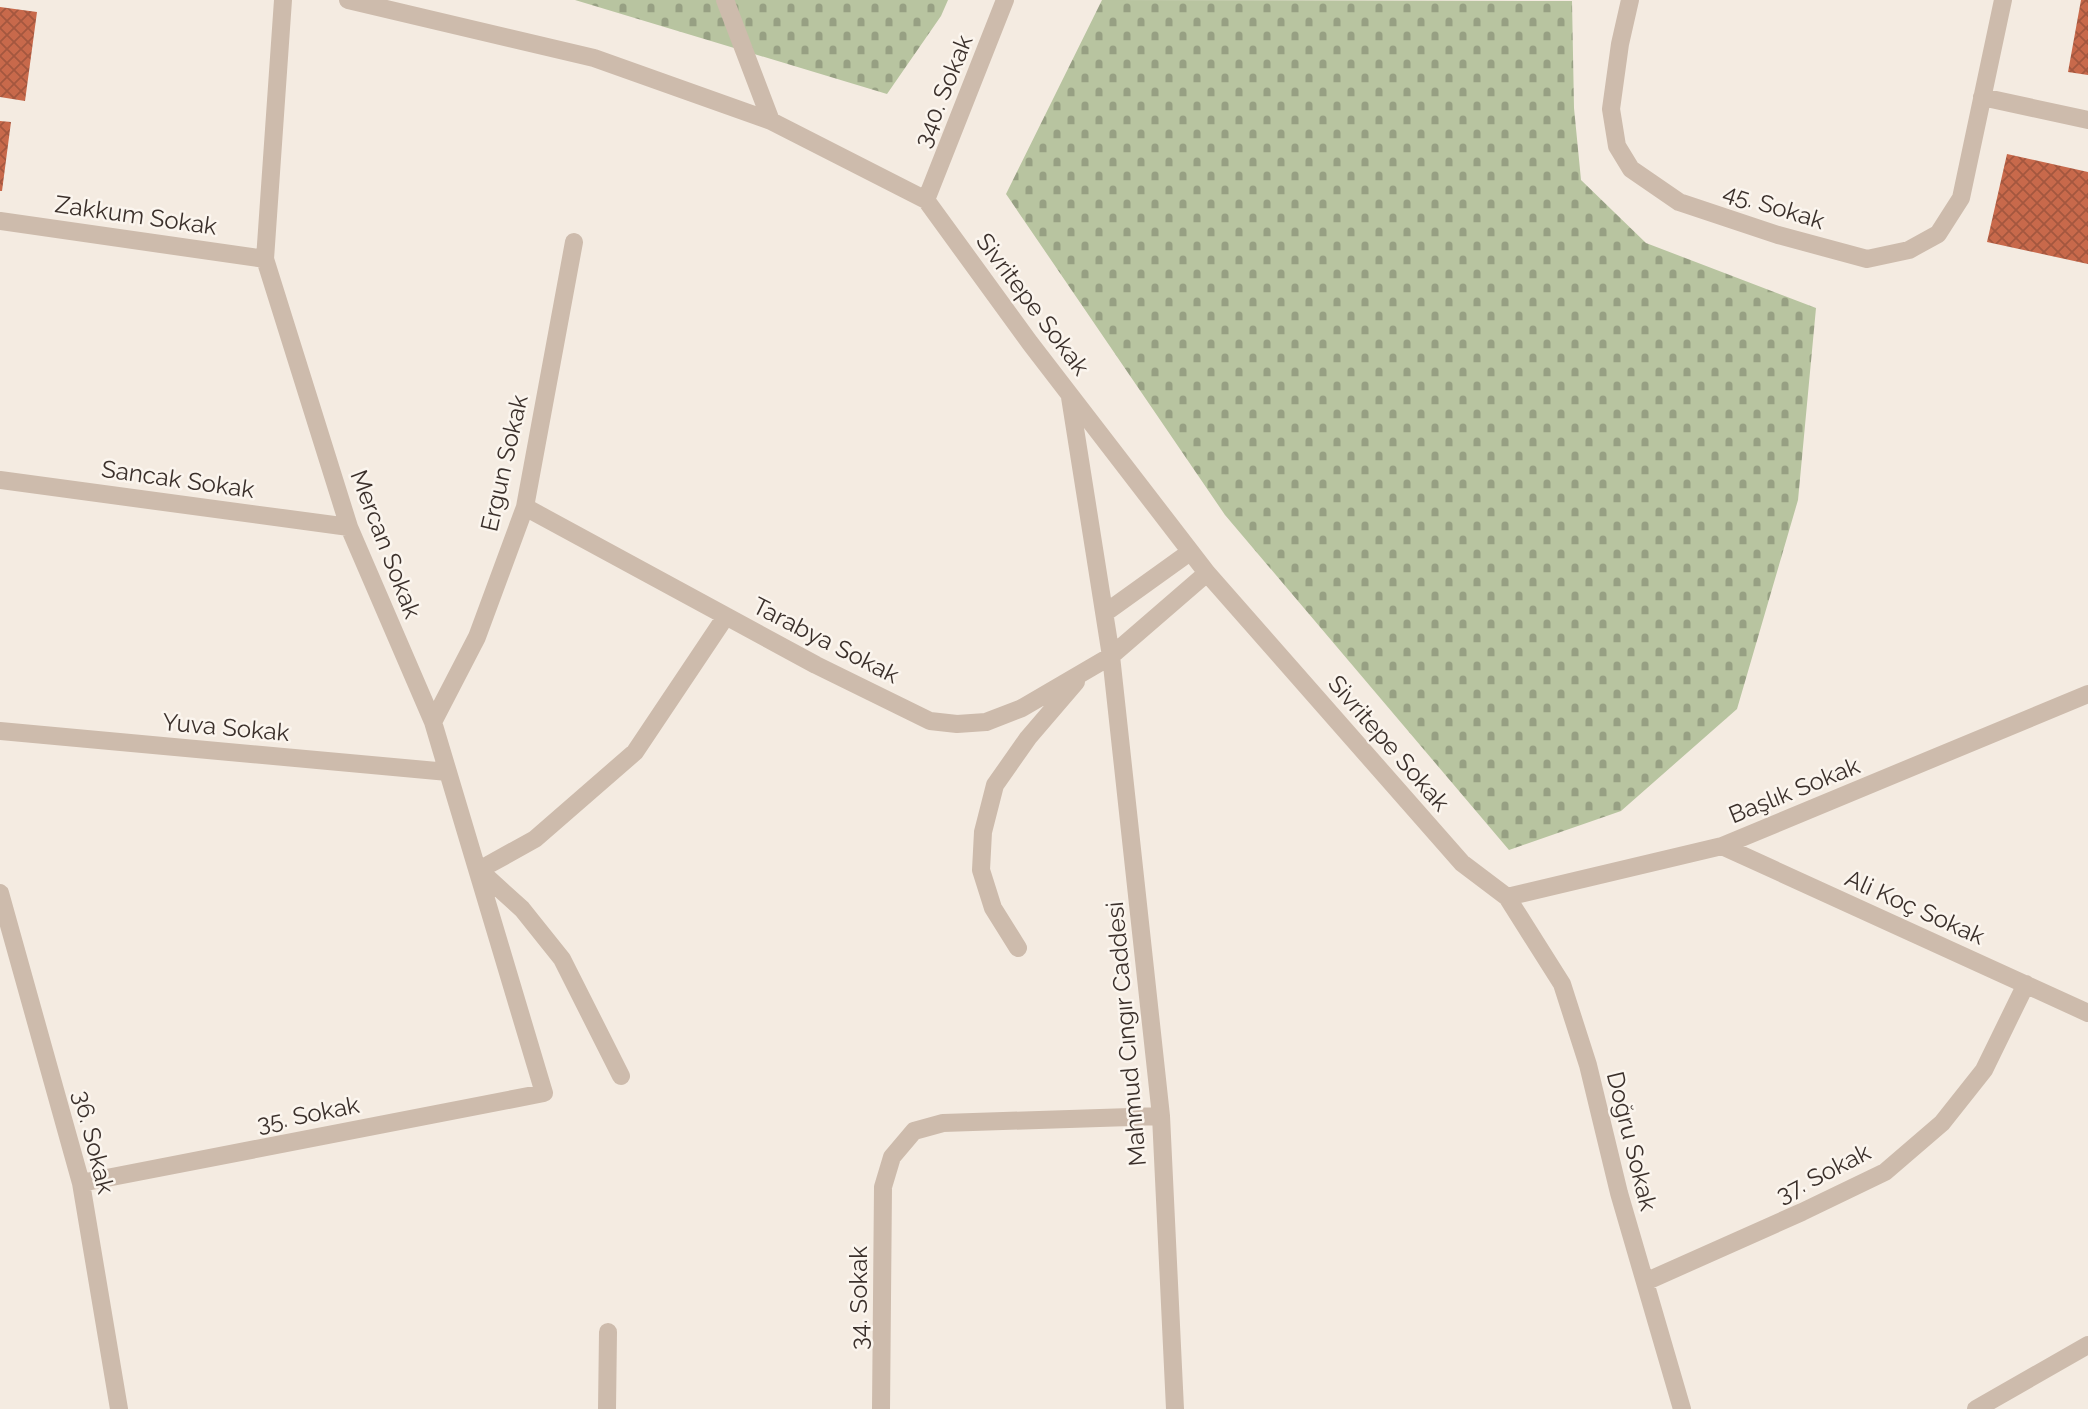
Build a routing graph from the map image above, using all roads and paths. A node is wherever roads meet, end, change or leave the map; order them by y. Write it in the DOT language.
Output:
graph roads {
  1 [pos="283,0"];
  2 [pos="348,0"];
  3 [pos="725,0"];
  4 [pos="1005,0"];
  5 [pos="1630,0"];
  6 [pos="2003,0"];
  7 [pos="1982,97"];
  8 [pos="2088,120"];
  9 [pos="771,121"];
  10 [pos="926,200"];
  11 [pos="0,221"];
  12 [pos="574,242"];
  13 [pos="265,259"];
  14 [pos="1069,394"];
  15 [pos="0,480"];
  16 [pos="525,507"];
  17 [pos="349,527"];
  18 [pos="1191,552"];
  19 [pos="1207,573"];
  20 [pos="1105,613"];
  21 [pos="726,616"];
  22 [pos="1111,656"];
  23 [pos="1085,671"];
  24 [pos="2088,694"];
  25 [pos="433,722"];
  26 [pos="0,731"];
  27 [pos="448,772"];
  28 [pos="1722,846"];
  29 [pos="479,870"];
  30 [pos="0,893"];
  31 [pos="1507,897"];
  32 [pos="1018,948"];
  33 [pos="2026,984"];
  34 [pos="2088,1013"];
  35 [pos="621,1076"];
  36 [pos="544,1093"];
  37 [pos="1161,1116"];
  38 [pos="82,1183"];
  39 [pos="1644,1282"];
  40 [pos="608,1332"];
  41 [pos="2088,1345"];
  42 [pos="119,1409"];
  43 [pos="607,1409"];
  44 [pos="881,1409"];
  45 [pos="1175,1409"];
  46 [pos="1682,1409"];
  47 [pos="1976,1409"];
  1 -- 13 [label="street, Mercan Sokak"];
  2 -- 9 [label="street, Sivritepe Sokak"];
  3 -- 9 [label="street"];
  4 -- 10 [label="street, 340. Sokak"];
  5 -- 7 [label="street, 45. Sokak"];
  6 -- 7 [label="street, 45. Sokak"];
  7 -- 8 [label="street"];
  9 -- 10 [label="street, Sivritepe Sokak"];
  10 -- 14 [label="street, Sivritepe Sokak"];
  11 -- 13 [label="street, Zakkum Sokak"];
  12 -- 16 [label="street, Ergun Sokak"];
  13 -- 17 [label="street, Mercan Sokak"];
  14 -- 18 [label="street, Sivritepe Sokak"];
  14 -- 20 [label="street, Mahmud Cıngır Caddesi"];
  15 -- 17 [label="street, Sancak Sokak"];
  16 -- 21 [label="street, Tarabya Sokak"];
  16 -- 25 [label="street, Ergun Sokak"];
  17 -- 25 [label="street, Mercan Sokak"];
  18 -- 19 [label="street, Sivritepe Sokak"];
  18 -- 20 [label="street"];
  19 -- 22 [label="street, Tarabya Sokak"];
  19 -- 31 [label="street, Sivritepe Sokak"];
  20 -- 22 [label="street, Mahmud Cıngır Caddesi"];
  21 -- 23 [label="street, Tarabya Sokak"];
  21 -- 29 [label="street"];
  22 -- 23 [label="street, Tarabya Sokak"];
  22 -- 37 [label="street, Mahmud Cıngır Caddesi"];
  23 -- 32 [label="street"];
  24 -- 28 [label="street, Başlık Sokak"];
  25 -- 27 [label="street, Mercan Sokak"];
  26 -- 27 [label="street, Yuva Sokak"];
  27 -- 29 [label="street, Mercan Sokak"];
  28 -- 31 [label="street, Başlık Sokak"];
  28 -- 33 [label="street, Ali Koç Sokak"];
  29 -- 35 [label="street"];
  29 -- 36 [label="street, Mercan Sokak"];
  30 -- 38 [label="street, 36. Sokak"];
  31 -- 39 [label="street, Doğru Sokak"];
  33 -- 34 [label="street, Ali Koç Sokak"];
  33 -- 39 [label="street, 37. Sokak"];
  36 -- 38 [label="street, 35. Sokak"];
  37 -- 44 [label="street, 34. Sokak"];
  37 -- 45 [label="street, Mahmud Cıngır Caddesi"];
  38 -- 42 [label="street, 36. Sokak"];
  39 -- 46 [label="street, Doğru Sokak"];
  40 -- 43 [label="street"];
  41 -- 47 [label="street"];
}
